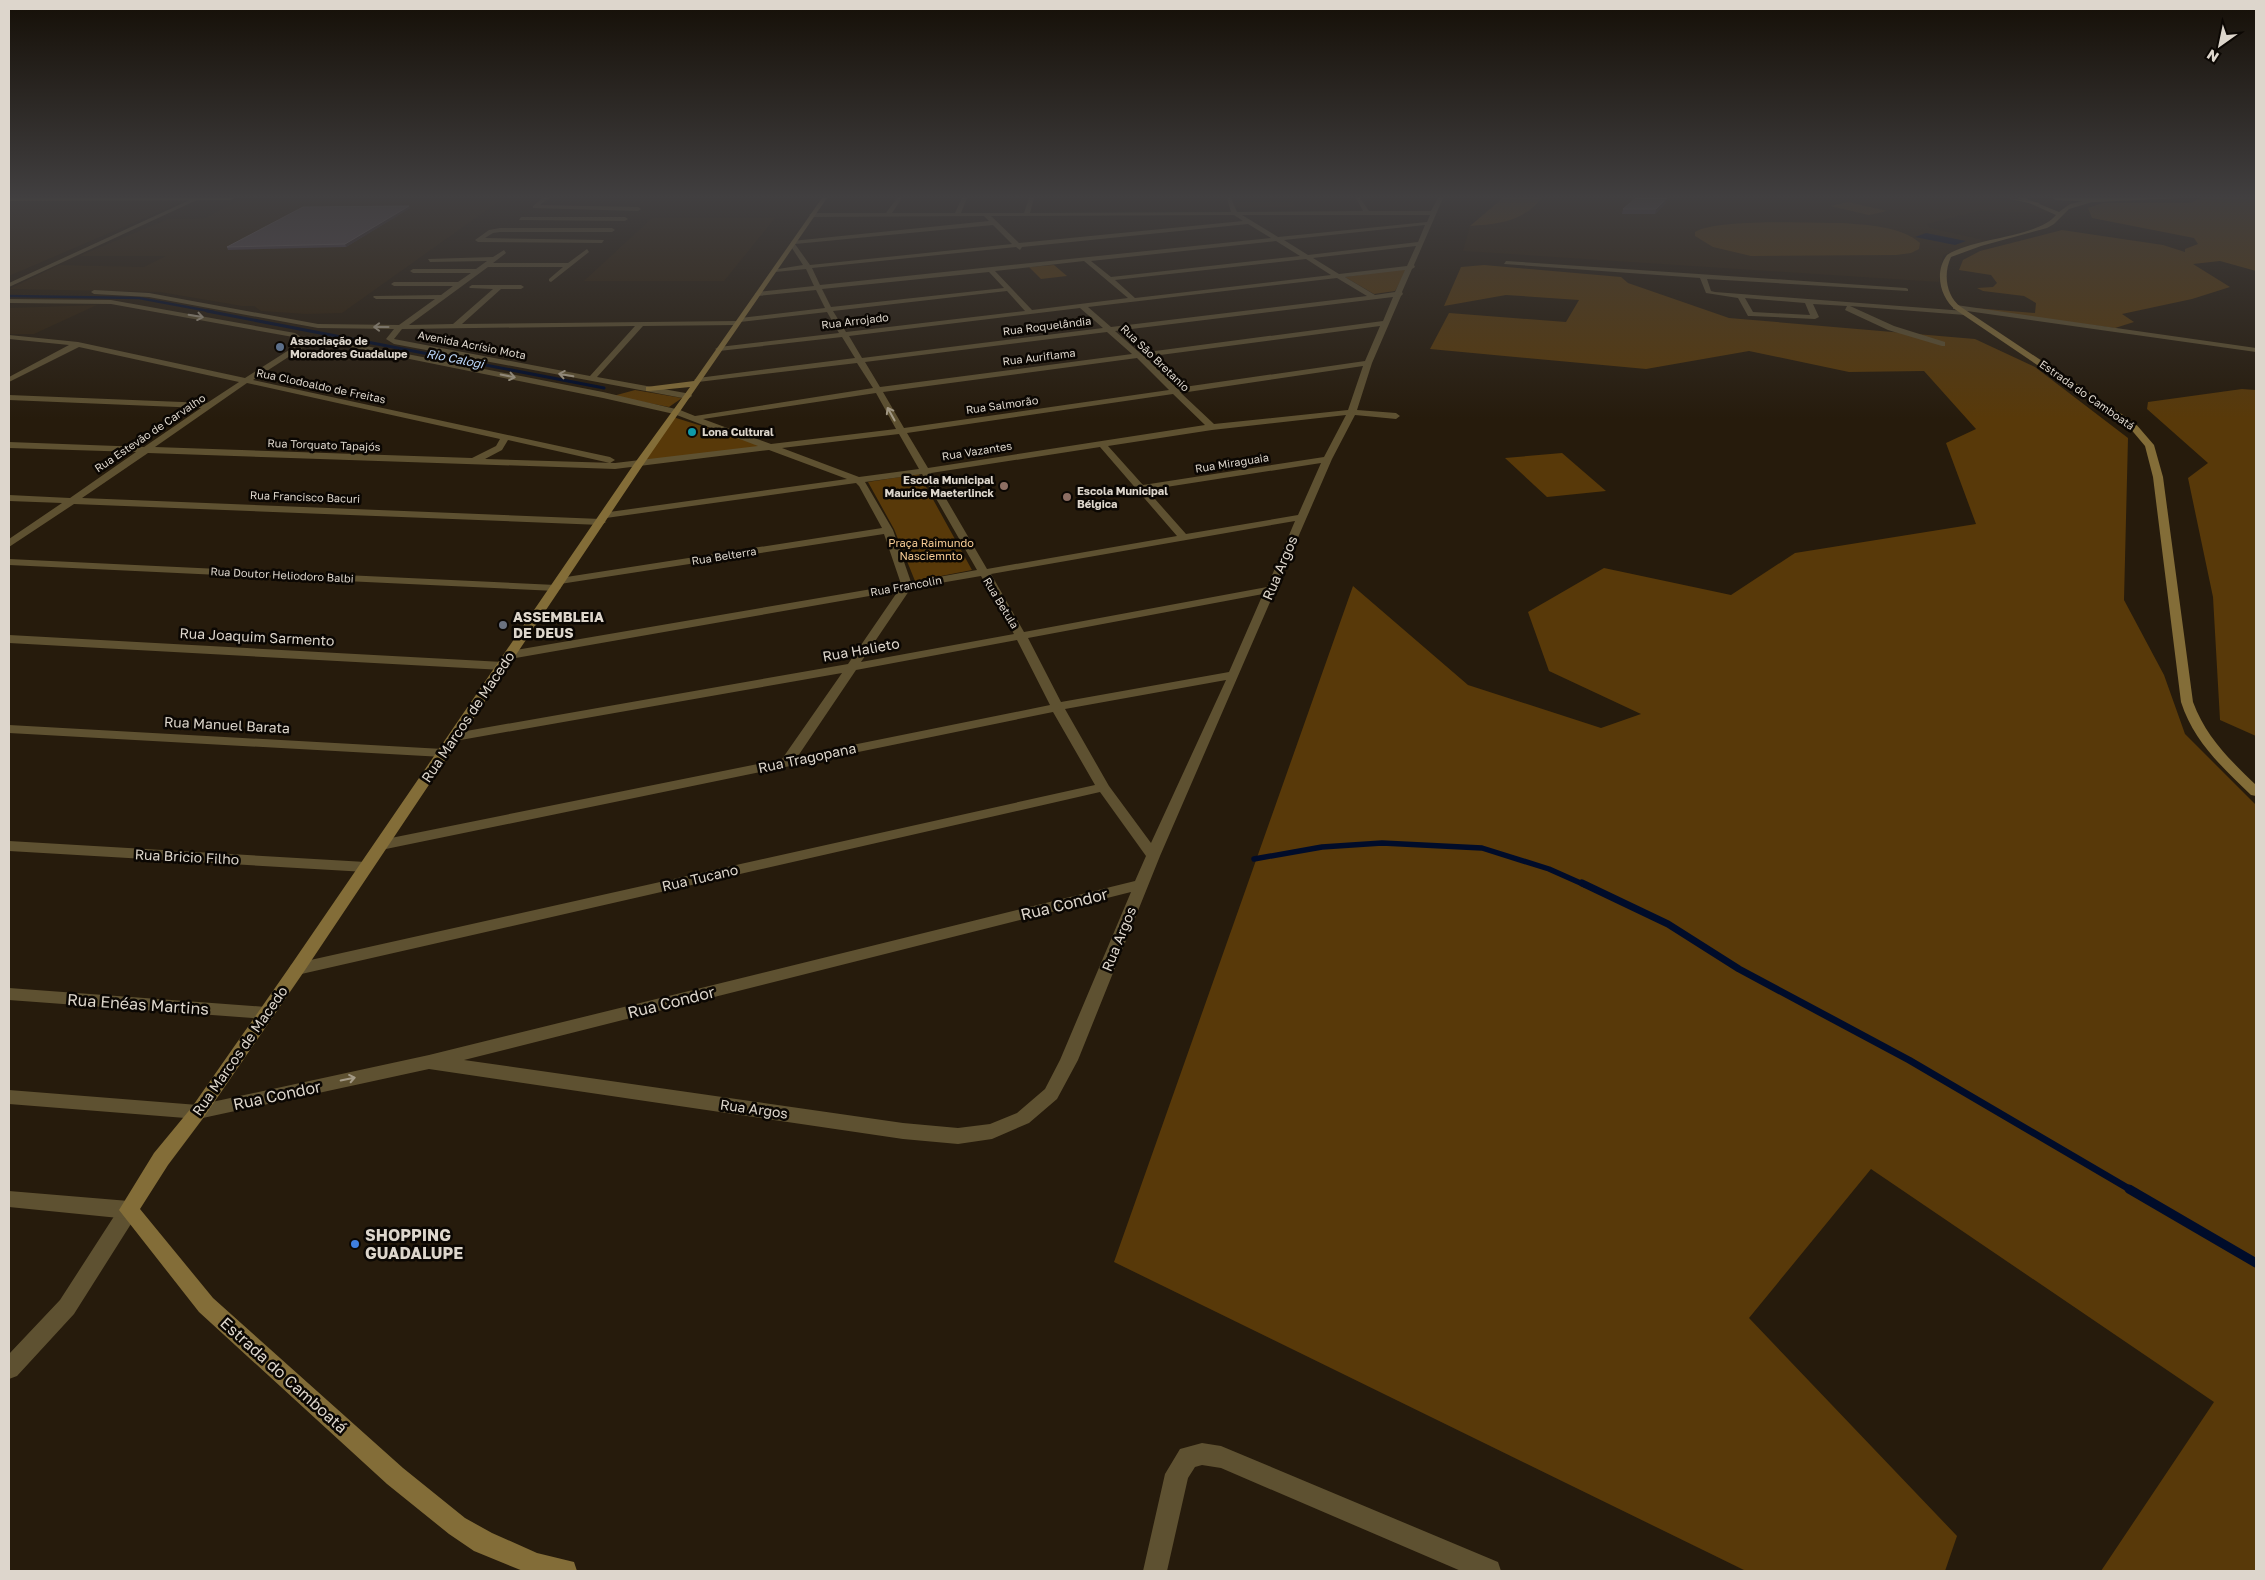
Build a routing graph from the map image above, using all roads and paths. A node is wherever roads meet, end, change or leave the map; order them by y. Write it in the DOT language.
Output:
graph roads {
  1 [pos="38,272"];
  2 [pos="413,272"];
  3 [pos="430,272"];
  4 [pos="476,272"];
  5 [pos="561,272"];
  6 [pos="774,272"];
  7 [pos="810,272"];
  8 [pos="965,272"];
  9 [pos="993,272"];
  10 [pos="1101,272"];
  11 [pos="1175,272"];
  12 [pos="1332,272"];
  13 [pos="1374,272"];
  14 [pos="1410,272"];
  15 [pos="1638,272"];
  16 [pos="1945,272"];
  17 [pos="1339,276"];
  18 [pos="1703,276"];
  19 [pos="1110,279"];
  20 [pos="551,280"];
  21 [pos="1768,280"];
  22 [pos="394,284"];
  23 [pos="460,284"];
  24 [pos="1829,284"];
  25 [pos="9,285"];
  26 [pos="499,287"];
  27 [pos="521,287"];
  28 [pos="472,288"];
  29 [pos="817,288"];
  30 [pos="1010,289"];
  31 [pos="1906,290"];
  32 [pos="9,292"];
  33 [pos="18,292"];
  34 [pos="84,292"];
  35 [pos="758,294"];
  36 [pos="1400,294"];
  37 [pos="1372,296"];
  38 [pos="1740,296"];
  39 [pos="376,297"];
  40 [pos="442,297"];
  41 [pos="1774,298"];
  42 [pos="1134,300"];
  43 [pos="9,301"];
  44 [pos="1808,301"];
  45 [pos="1842,303"];
  46 [pos="1082,306"];
  47 [pos="1392,309"];
  48 [pos="829,310"];
  49 [pos="1960,310"];
  50 [pos="1030,312"];
  51 [pos="739,322"];
  52 [pos="1386,323"];
  53 [pos="641,324"];
  54 [pos="455,326"];
  55 [pos="400,327"];
  56 [pos="1110,330"];
  57 [pos="845,334"];
  58 [pos="9,338"];
  59 [pos="305,343"];
  60 [pos="78,344"];
  61 [pos="1942,344"];
  62 [pos="719,348"];
  63 [pos="2256,350"];
  64 [pos="1139,356"];
  65 [pos="860,360"];
  66 [pos="1368,363"];
  67 [pos="590,379"];
  68 [pos="9,380"];
  69 [pos="697,381"];
  70 [pos="244,382"];
  71 [pos="624,385"];
  72 [pos="648,389"];
  73 [pos="878,390"];
  74 [pos="1174,392"];
  75 [pos="603,395"];
  76 [pos="688,396"];
  77 [pos="9,397"];
  78 [pos="211,406"];
  79 [pos="677,412"];
  80 [pos="1352,412"];
  81 [pos="1396,416"];
  82 [pos="696,418"];
  83 [pos="1212,427"];
  84 [pos="900,431"];
  85 [pos="506,437"];
  86 [pos="1102,444"];
  87 [pos="9,445"];
  88 [pos="771,447"];
  89 [pos="145,450"];
  90 [pos="1327,459"];
  91 [pos="471,462"];
  92 [pos="633,464"];
  93 [pos="925,471"];
  94 [pos="858,480"];
  95 [pos="1141,488"];
  96 [pos="9,498"];
  97 [pos="73,500"];
  98 [pos="1302,517"];
  99 [pos="603,518"];
  100 [pos="888,530"];
  101 [pos="1184,538"];
  102 [pos="9,544"];
  103 [pos="9,562"];
  104 [pos="983,572"];
  105 [pos="558,585"];
  106 [pos="907,586"];
  107 [pos="1271,589"];
  108 [pos="1021,636"];
  109 [pos="9,639"];
  110 [pos="510,655"];
  111 [pos="503,666"];
  112 [pos="853,667"];
  113 [pos="1234,675"];
  114 [pos="1057,707"];
  115 [pos="9,729"];
  116 [pos="454,737"];
  117 [pos="443,753"];
  118 [pos="787,762"];
  119 [pos="1103,787"];
  120 [pos="2256,792"];
  121 [pos="381,845"];
  122 [pos="9,846"];
  123 [pos="1152,856"];
  124 [pos="366,867"];
  125 [pos="1142,884"];
  126 [pos="297,969"];
  127 [pos="9,994"];
  128 [pos="266,1013"];
  129 [pos="429,1062"];
  130 [pos="9,1097"];
  131 [pos="198,1112"];
  132 [pos="9,1199"];
  133 [pos="129,1210"];
  134 [pos="9,1369"];
  135 [pos="565,1571"];
  136 [pos="1154,1571"];
  137 [pos="1489,1571"];
  1 -- 25 [label="street"];
  2 -- 3 [label="street"];
  4 -- 23 [label="street"];
  5 -- 20 [label="street"];
  6 -- 35 [label="main road, Rua Marcos de Macedo"];
  7 -- 29 [label="street, Rua Betula"];
  8 -- 29 [label="street"];
  9 -- 30 [label="street"];
  10 -- 19 [label="street"];
  11 -- 19 [label="street"];
  12 -- 17 [label="street"];
  13 -- 17 [label="street, Rua Arrojado"];
  14 -- 36 [label="street, Rua Argos"];
  15 -- 18 [label="street"];
  16 -- 49 [label="main road, Estrada do Camboatá"];
  17 -- 37 [label="street"];
  17 -- 42 [label="street, Rua Arrojado"];
  18 -- 21 [label="street"];
  18 -- 38 [label="street"];
  19 -- 42 [label="street"];
  21 -- 24 [label="street"];
  21 -- 41 [label="street"];
  22 -- 23 [label="street"];
  23 -- 40 [label="street"];
  24 -- 31 [label="street"];
  24 -- 45 [label="street"];
  26 -- 27 [label="street"];
  26 -- 28 [label="street"];
  26 -- 54 [label="street"];
  29 -- 35 [label="street"];
  29 -- 48 [label="street, Rua Betula"];
  30 -- 48 [label="street"];
  30 -- 50 [label="street"];
  32 -- 33 [label="street"];
  55 -- 34 [label="street, Avenida Acrísio Mota, one-way"];
  35 -- 51 [label="main road, Rua Marcos de Macedo"];
  36 -- 37 [label="street, Rua Roquelândia"];
  36 -- 47 [label="street, Rua Argos"];
  37 -- 47 [label="street"];
  37 -- 56 [label="street, Rua Roquelândia"];
  38 -- 41 [label="street"];
  38 -- 44 [label="street"];
  39 -- 40 [label="street"];
  40 -- 55 [label="street"];
  41 -- 44 [label="street"];
  42 -- 46 [label="street, Rua Arrojado"];
  43 -- 59 [label="street, Avenida Acrísio Mota, one-way"];
  44 -- 45 [label="street"];
  45 -- 49 [label="street"];
  45 -- 61 [label="street"];
  46 -- 50 [label="street, Rua Arrojado"];
  46 -- 56 [label="street, Rua São Bretanio"];
  47 -- 52 [label="street, Rua Argos"];
  48 -- 51 [label="street"];
  48 -- 57 [label="street, Rua Betula"];
  49 -- 63 [label="street"];
  49 -- 120 [label="main road, Estrada do Camboatá"];
  50 -- 57 [label="street, Rua Arrojado"];
  51 -- 53 [label="street"];
  51 -- 62 [label="main road, Rua Marcos de Macedo"];
  52 -- 64 [label="street, Rua Auriflama"];
  52 -- 66 [label="street, Rua Argos"];
  53 -- 54 [label="street"];
  53 -- 67 [label="street"];
  54 -- 55 [label="street"];
  67 -- 55 [label="street, Avenida Acrísio Mota, one-way"];
  56 -- 64 [label="street, Rua São Bretanio"];
  56 -- 65 [label="street, Rua Roquelândia"];
  57 -- 62 [label="street, Rua Arrojado"];
  57 -- 65 [label="street, Rua Betula"];
  58 -- 60 [label="street, Rua Clodoaldo de Freitas"];
  59 -- 70 [label="street, Rua Estevão de Carvalho"];
  59 -- 75 [label="street, Avenida Acrísio Mota, one-way"];
  60 -- 68 [label="street"];
  60 -- 70 [label="street, Rua Clodoaldo de Freitas"];
  62 -- 69 [label="main road, Rua Marcos de Macedo"];
  64 -- 73 [label="street, Rua Auriflama"];
  64 -- 74 [label="street, Rua São Bretanio"];
  65 -- 69 [label="street, Rua Roquelândia"];
  65 -- 73 [label="street, Rua Betula"];
  66 -- 74 [label="street, Rua Salmorão"];
  66 -- 80 [label="street, Rua Argos"];
  67 -- 71 [label="street, Avenida Acrísio Mota"];
  69 -- 72 [label="main road"];
  69 -- 76 [label="main road, Rua Marcos de Macedo"];
  70 -- 78 [label="street, Rua Estevão de Carvalho"];
  70 -- 85 [label="street, Rua Clodoaldo de Freitas"];
  71 -- 72 [label="street, Avenida Acrísio Mota"];
  71 -- 75 [label="street"];
  72 -- 76 [label="street, Avenida Acrísio Mota"];
  73 -- 82 [label="street, Rua Auriflama"];
  84 -- 73 [label="street, Rua Betula, one-way"];
  74 -- 83 [label="street, Rua São Bretanio"];
  74 -- 84 [label="street, Rua Salmorão"];
  75 -- 79 [label="street, Avenida Acrísio Mota"];
  76 -- 79 [label="main road, Rua Marcos de Macedo"];
  77 -- 78 [label="street"];
  78 -- 89 [label="street, Rua Estevão de Carvalho"];
  79 -- 82 [label="street, Avenida Acrísio Mota"];
  79 -- 92 [label="main road, Rua Marcos de Macedo"];
  80 -- 81 [label="street, Rua Vazantes"];
  80 -- 83 [label="street, Rua Vazantes"];
  80 -- 90 [label="street, Rua Argos"];
  82 -- 88 [label="street, Avenida Acrísio Mota"];
  83 -- 86 [label="street, Rua Vazantes"];
  84 -- 88 [label="street, Rua Salmorão"];
  84 -- 93 [label="street, Rua Betula"];
  85 -- 91 [label="street"];
  85 -- 92 [label="street, Rua Clodoaldo de Freitas"];
  86 -- 93 [label="street, Rua Vazantes"];
  86 -- 95 [label="street"];
  87 -- 89 [label="street, Rua Torquato Tapajós"];
  88 -- 92 [label="street, Rua Salmorão"];
  88 -- 94 [label="street, Avenida Acrísio Mota"];
  89 -- 91 [label="street, Rua Torquato Tapajós"];
  89 -- 97 [label="street, Rua Estevão de Carvalho"];
  90 -- 95 [label="street, Rua Miraguaia"];
  90 -- 98 [label="street, Rua Argos"];
  91 -- 92 [label="street, Rua Torquato Tapajós"];
  92 -- 99 [label="main road, Rua Marcos de Macedo"];
  93 -- 94 [label="street, Rua Vazantes"];
  93 -- 104 [label="street, Rua Betula"];
  94 -- 99 [label="street, Rua Vazantes"];
  94 -- 100 [label="street"];
  95 -- 101 [label="street"];
  96 -- 97 [label="street, Rua Francisco Bacuri"];
  97 -- 99 [label="street, Rua Francisco Bacuri"];
  97 -- 102 [label="street, Rua Estevão de Carvalho"];
  98 -- 101 [label="street, Rua Francolin"];
  98 -- 107 [label="street, Rua Argos"];
  99 -- 105 [label="main road, Rua Marcos de Macedo"];
  100 -- 105 [label="street, Rua Belterra"];
  100 -- 106 [label="street"];
  101 -- 104 [label="street, Rua Francolin"];
  103 -- 105 [label="street, Rua Doutor Heliodoro Balbi"];
  104 -- 106 [label="street, Rua Francolin"];
  104 -- 108 [label="street, Rua Betula"];
  105 -- 110 [label="main road, Rua Marcos de Macedo"];
  106 -- 110 [label="street, Rua Francolin"];
  106 -- 112 [label="street"];
  107 -- 108 [label="street, Rua Halieto"];
  107 -- 113 [label="street, Rua Argos"];
  108 -- 112 [label="street, Rua Halieto"];
  108 -- 114 [label="street, Rua Betula"];
  109 -- 111 [label="street, Rua Joaquim Sarmento"];
  110 -- 111 [label="main road, Rua Marcos de Macedo"];
  111 -- 116 [label="main road, Rua Marcos de Macedo"];
  112 -- 116 [label="street, Rua Halieto"];
  112 -- 118 [label="street"];
  113 -- 114 [label="street, Rua Tragopana"];
  113 -- 123 [label="street, Rua Argos"];
  114 -- 118 [label="street, Rua Tragopana"];
  114 -- 119 [label="street, Rua Betula"];
  115 -- 117 [label="street, Rua Manuel Barata"];
  116 -- 117 [label="main road, Rua Marcos de Macedo"];
  117 -- 121 [label="main road, Rua Marcos de Macedo"];
  118 -- 121 [label="street, Rua Tragopana"];
  119 -- 123 [label="street, Rua Betula"];
  119 -- 126 [label="street, Rua Tucano"];
  121 -- 124 [label="main road, Rua Marcos de Macedo"];
  122 -- 124 [label="street, Rua Bricio Filho"];
  123 -- 125 [label="street, Rua Argos"];
  124 -- 126 [label="main road, Rua Marcos de Macedo"];
  125 -- 129 [label="street, Rua Condor"];
  125 -- 129 [label="street, Rua Argos"];
  126 -- 128 [label="main road, Rua Marcos de Macedo"];
  127 -- 128 [label="street, Rua Enéas Martins"];
  128 -- 131 [label="main road, Rua Marcos de Macedo"];
  131 -- 129 [label="street, Rua Condor, one-way"];
  130 -- 131 [label="street, Rua Condor"];
  131 -- 133 [label="main road, Rua Marcos de Macedo"];
  132 -- 133 [label="street"];
  133 -- 134 [label="street"];
  133 -- 135 [label="main road, Estrada do Camboatá"];
  136 -- 137 [label="street"];
}
